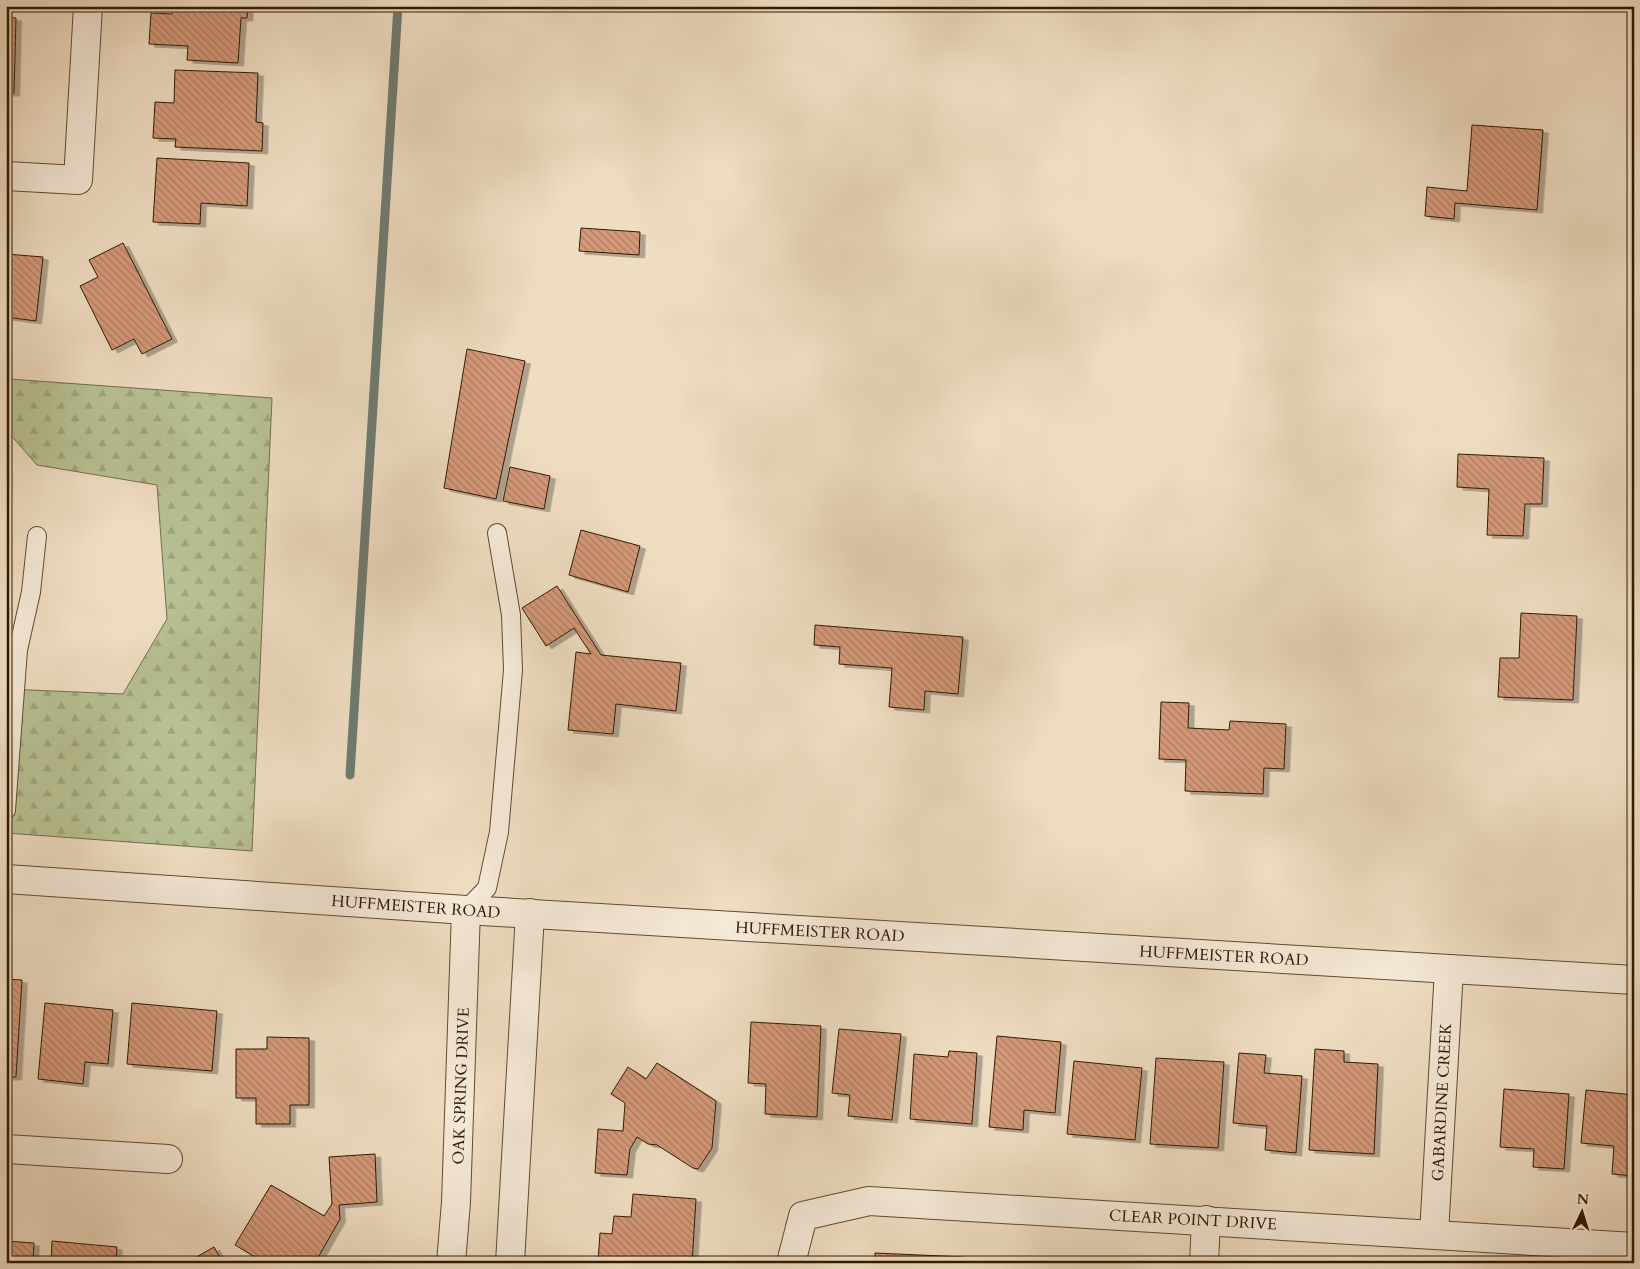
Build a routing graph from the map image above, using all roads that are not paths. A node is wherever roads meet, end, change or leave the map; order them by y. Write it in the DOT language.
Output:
graph roads {
  1 [pos="88,6"];
  2 [pos="6,176"];
  3 [pos="497,533"];
  4 [pos="37,536"];
  5 [pos="6,810"];
  6 [pos="6,879"];
  7 [pos="466,910"];
  8 [pos="530,914"];
  9 [pos="1449,969"];
  10 [pos="1634,980"];
  11 [pos="6,1149"];
  12 [pos="168,1160"];
  13 [pos="1206,1220"];
  14 [pos="1434,1234"];
  15 [pos="1627,1252"];
  16 [pos="451,1263"];
  17 [pos="510,1263"];
  18 [pos="791,1263"];
  19 [pos="1204,1263"];
  1 -- 2 [label="street"];
  3 -- 7 [label="lane"];
  4 -- 5 [label="lane"];
  6 -- 7 [label="street, HUFFMEISTER ROAD"];
  7 -- 8 [label="street, HUFFMEISTER ROAD"];
  7 -- 16 [label="street, OAK SPRING DRIVE"];
  8 -- 9 [label="street, HUFFMEISTER ROAD"];
  8 -- 17 [label="street"];
  9 -- 10 [label="street, HUFFMEISTER ROAD"];
  9 -- 14 [label="street, GABARDINE CREEK"];
  11 -- 12 [label="street"];
  13 -- 14 [label="street, CLEAR POINT DRIVE"];
  13 -- 18 [label="street, CLEAR POINT DRIVE"];
  13 -- 19 [label="street"];
  14 -- 15 [label="street, CLEAR POINT DRIVE"];
}
